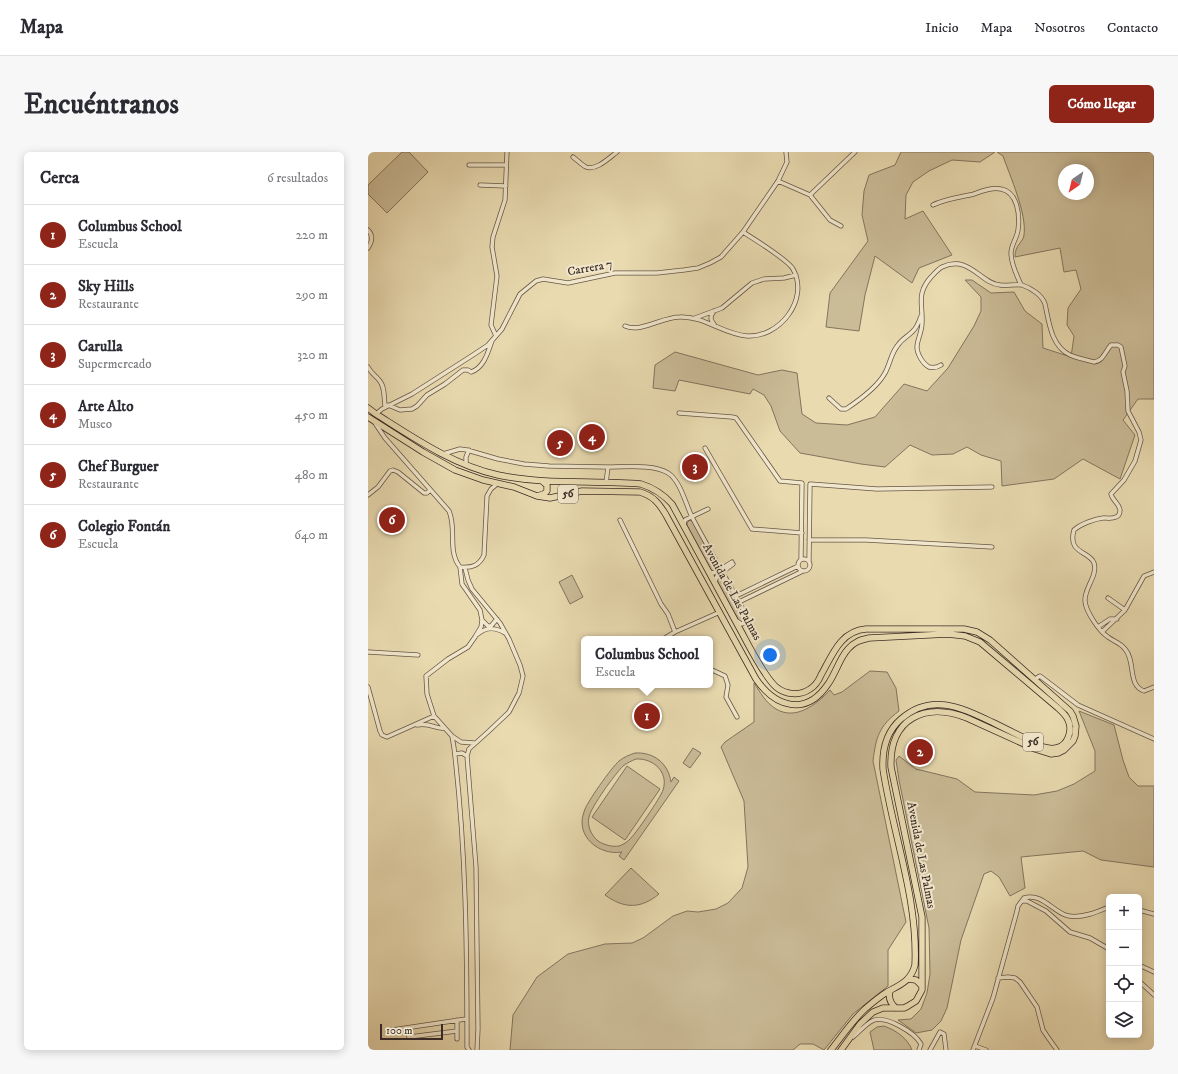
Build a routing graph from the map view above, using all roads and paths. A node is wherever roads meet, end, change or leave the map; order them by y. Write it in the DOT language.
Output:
graph roads {
  1 [pos="507,152"];
  2 [pos="617,152"];
  3 [pos="786,152"];
  4 [pos="855,152"];
  5 [pos="573,157"];
  6 [pos="469,165"];
  7 [pos="506,165"];
  8 [pos="778,181"];
  9 [pos="480,185"];
  10 [pos="506,186"];
  11 [pos="810,195"];
  12 [pos="932,205"];
  13 [pos="842,226"];
  14 [pos="368,230"];
  15 [pos="743,232"];
  16 [pos="368,248"];
  17 [pos="796,275"];
  18 [pos="1021,285"];
  19 [pos="714,311"];
  20 [pos="922,313"];
  21 [pos="694,318"];
  22 [pos="714,325"];
  23 [pos="624,326"];
  24 [pos="496,336"];
  25 [pos="493,340"];
  26 [pos="941,365"];
  27 [pos="368,367"];
  28 [pos="829,398"];
  29 [pos="368,408"];
  30 [pos="382,409"];
  31 [pos="678,413"];
  32 [pos="368,417"];
  33 [pos="375,423"];
  34 [pos="705,448"];
  35 [pos="469,450"];
  36 [pos="443,454"];
  37 [pos="466,465"];
  38 [pos="608,467"];
  39 [pos="541,481"];
  40 [pos="606,483"];
  41 [pos="497,484"];
  42 [pos="992,487"];
  43 [pos="430,490"];
  44 [pos="368,495"];
  45 [pos="537,496"];
  46 [pos="708,509"];
  47 [pos="692,516"];
  48 [pos="620,520"];
  49 [pos="685,528"];
  50 [pos="802,533"];
  51 [pos="809,540"];
  52 [pos="992,547"];
  53 [pos="801,559"];
  54 [pos="809,561"];
  55 [pos="732,563"];
  56 [pos="798,566"];
  57 [pos="460,567"];
  58 [pos="466,568"];
  59 [pos="722,570"];
  60 [pos="708,571"];
  61 [pos="803,571"];
  62 [pos="1154,572"];
  63 [pos="715,583"];
  64 [pos="736,596"];
  65 [pos="1108,598"];
  66 [pos="739,602"];
  67 [pos="1125,610"];
  68 [pos="720,612"];
  69 [pos="733,617"];
  70 [pos="497,619"];
  71 [pos="1116,619"];
  72 [pos="482,620"];
  73 [pos="1098,627"];
  74 [pos="675,632"];
  75 [pos="1102,632"];
  76 [pos="506,634"];
  77 [pos="668,636"];
  78 [pos="475,637"];
  79 [pos="368,652"];
  80 [pos="418,655"];
  81 [pos="713,670"];
  82 [pos="1035,679"];
  83 [pos="368,687"];
  84 [pos="1154,687"];
  85 [pos="434,716"];
  86 [pos="737,717"];
  87 [pos="412,726"];
  88 [pos="445,728"];
  89 [pos="452,736"];
  90 [pos="1154,739"];
  91 [pos="474,743"];
  92 [pos="455,754"];
  93 [pos="467,756"];
  94 [pos="1022,901"];
  95 [pos="1106,908"];
  96 [pos="1142,911"];
  97 [pos="1154,914"];
  98 [pos="1106,946"];
  99 [pos="1141,966"];
  100 [pos="1154,972"];
  101 [pos="998,978"];
  102 [pos="908,979"];
  103 [pos="1142,984"];
  104 [pos="922,986"];
  105 [pos="890,991"];
  106 [pos="1154,995"];
  107 [pos="896,1008"];
  108 [pos="466,1019"];
  109 [pos="457,1020"];
  110 [pos="407,1028"];
  111 [pos="392,1030"];
  112 [pos="457,1031"];
  113 [pos="457,1039"];
  114 [pos="847,1041"];
  115 [pos="974,1048"];
  116 [pos="469,1050"];
  117 [pos="477,1050"];
  118 [pos="831,1050"];
  119 [pos="841,1050"];
  120 [pos="919,1050"];
  121 [pos="930,1050"];
  122 [pos="946,1050"];
  123 [pos="986,1050"];
  124 [pos="1057,1050"];
  1 -- 7 [label="street"];
  2 -- 5 [label="street"];
  3 -- 8 [label="street, Carrera 7"];
  4 -- 11 [label="street"];
  6 -- 7 [label="street"];
  7 -- 10 [label="street"];
  8 -- 11 [label="street"];
  8 -- 15 [label="street, Carrera 7"];
  9 -- 10 [label="street"];
  10 -- 24 [label="street"];
  11 -- 13 [label="street"];
  12 -- 18 [label="street"];
  14 -- 16 [label="street"];
  15 -- 17 [label="street"];
  15 -- 24 [label="street, Carrera 7"];
  17 -- 19 [label="street"];
  17 -- 22 [label="street"];
  18 -- 20 [label="street"];
  18 -- 73 [label="street"];
  19 -- 21 [label="street"];
  19 -- 22 [label="street"];
  20 -- 26 [label="street"];
  20 -- 28 [label="street"];
  21 -- 22 [label="street"];
  21 -- 23 [label="street"];
  24 -- 25 [label="street, Carrera 7"];
  25 -- 30 [label="street, Carrera 7"];
  25 -- 30 [label="street"];
  27 -- 30 [label="street"];
  29 -- 30 [label="main road, Avenida de Las Palmas / 56"];
  30 -- 36 [label="main road, Avenida de Las Palmas / 56"];
  31 -- 50 [label="street"];
  32 -- 33 [label="main road, Avenida de Las Palmas / 56"];
  33 -- 41 [label="main road, Avenida de Las Palmas / 56"];
  33 -- 43 [label="street"];
  34 -- 50 [label="street"];
  35 -- 36 [label="street"];
  35 -- 37 [label="street"];
  35 -- 38 [label="street"];
  36 -- 37 [label="main road, Avenida de Las Palmas / 56"];
  37 -- 39 [label="main road, Avenida de Las Palmas / 56"];
  38 -- 40 [label="street"];
  38 -- 47 [label="street"];
  39 -- 40 [label="main road, Avenida de Las Palmas / 56"];
  39 -- 45 [label="main road"];
  40 -- 49 [label="main road, Avenida de Las Palmas / 56"];
  41 -- 45 [label="main road, Avenida de Las Palmas / 56"];
  41 -- 58 [label="street"];
  42 -- 51 [label="street"];
  43 -- 44 [label="street"];
  43 -- 57 [label="street"];
  45 -- 68 [label="main road, Avenida de Las Palmas / 56"];
  46 -- 47 [label="street"];
  47 -- 49 [label="street"];
  47 -- 59 [label="street"];
  48 -- 74 [label="street"];
  49 -- 60 [label="main road, Avenida de Las Palmas / 56"];
  50 -- 53 [label="street"];
  51 -- 52 [label="street"];
  51 -- 54 [label="street"];
  53 -- 54 [label="street"];
  53 -- 56 [label="street"];
  54 -- 61 [label="street"];
  55 -- 59 [label="street"];
  56 -- 61 [label="street"];
  56 -- 64 [label="street"];
  57 -- 58 [label="street"];
  57 -- 72 [label="street"];
  58 -- 70 [label="street"];
  59 -- 60 [label="street"];
  59 -- 63 [label="street"];
  59 -- 64 [label="street"];
  60 -- 63 [label="main road, Avenida de Las Palmas / 56"];
  61 -- 66 [label="street"];
  62 -- 67 [label="street"];
  63 -- 69 [label="main road, Avenida de Las Palmas / 56"];
  64 -- 66 [label="street"];
  65 -- 67 [label="street"];
  66 -- 69 [label="street"];
  67 -- 71 [label="street"];
  68 -- 74 [label="street"];
  68 -- 102 [label="main road, Avenida de Las Palmas / 56"];
  69 -- 82 [label="main road, Avenida de Las Palmas / 56"];
  70 -- 72 [label="street"];
  70 -- 76 [label="street"];
  71 -- 73 [label="street"];
  71 -- 75 [label="street"];
  72 -- 78 [label="street"];
  73 -- 75 [label="street"];
  74 -- 77 [label="street"];
  75 -- 84 [label="street"];
  76 -- 78 [label="street"];
  76 -- 91 [label="street"];
  78 -- 85 [label="street"];
  79 -- 80 [label="street"];
  81 -- 86 [label="street"];
  82 -- 90 [label="street"];
  82 -- 104 [label="main road, Avenida de Las Palmas / 56"];
  83 -- 87 [label="street"];
  85 -- 87 [label="street"];
  85 -- 88 [label="street"];
  87 -- 88 [label="street"];
  88 -- 89 [label="street"];
  89 -- 91 [label="street"];
  89 -- 92 [label="street"];
  91 -- 93 [label="street"];
  92 -- 93 [label="street"];
  92 -- 108 [label="street"];
  93 -- 117 [label="street"];
  94 -- 95 [label="street"];
  94 -- 98 [label="street"];
  94 -- 101 [label="street"];
  96 -- 97 [label="street"];
  99 -- 100 [label="street"];
  101 -- 115 [label="street"];
  101 -- 124 [label="street"];
  102 -- 104 [label="main road"];
  102 -- 105 [label="main road"];
  103 -- 106 [label="street"];
  104 -- 107 [label="main road, Avenida de Las Palmas / 56"];
  105 -- 107 [label="main road"];
  105 -- 118 [label="main road"];
  107 -- 114 [label="main road, Avenida de Las Palmas / 56"];
  108 -- 109 [label="street"];
  108 -- 116 [label="street"];
  109 -- 110 [label="street"];
  109 -- 112 [label="street"];
  110 -- 111 [label="street"];
  110 -- 112 [label="street"];
  112 -- 113 [label="street"];
  114 -- 119 [label="main road, Avenida de Las Palmas / 56"];
  114 -- 120 [label="street"];
  115 -- 123 [label="street"];
  121 -- 122 [label="street"];
}
